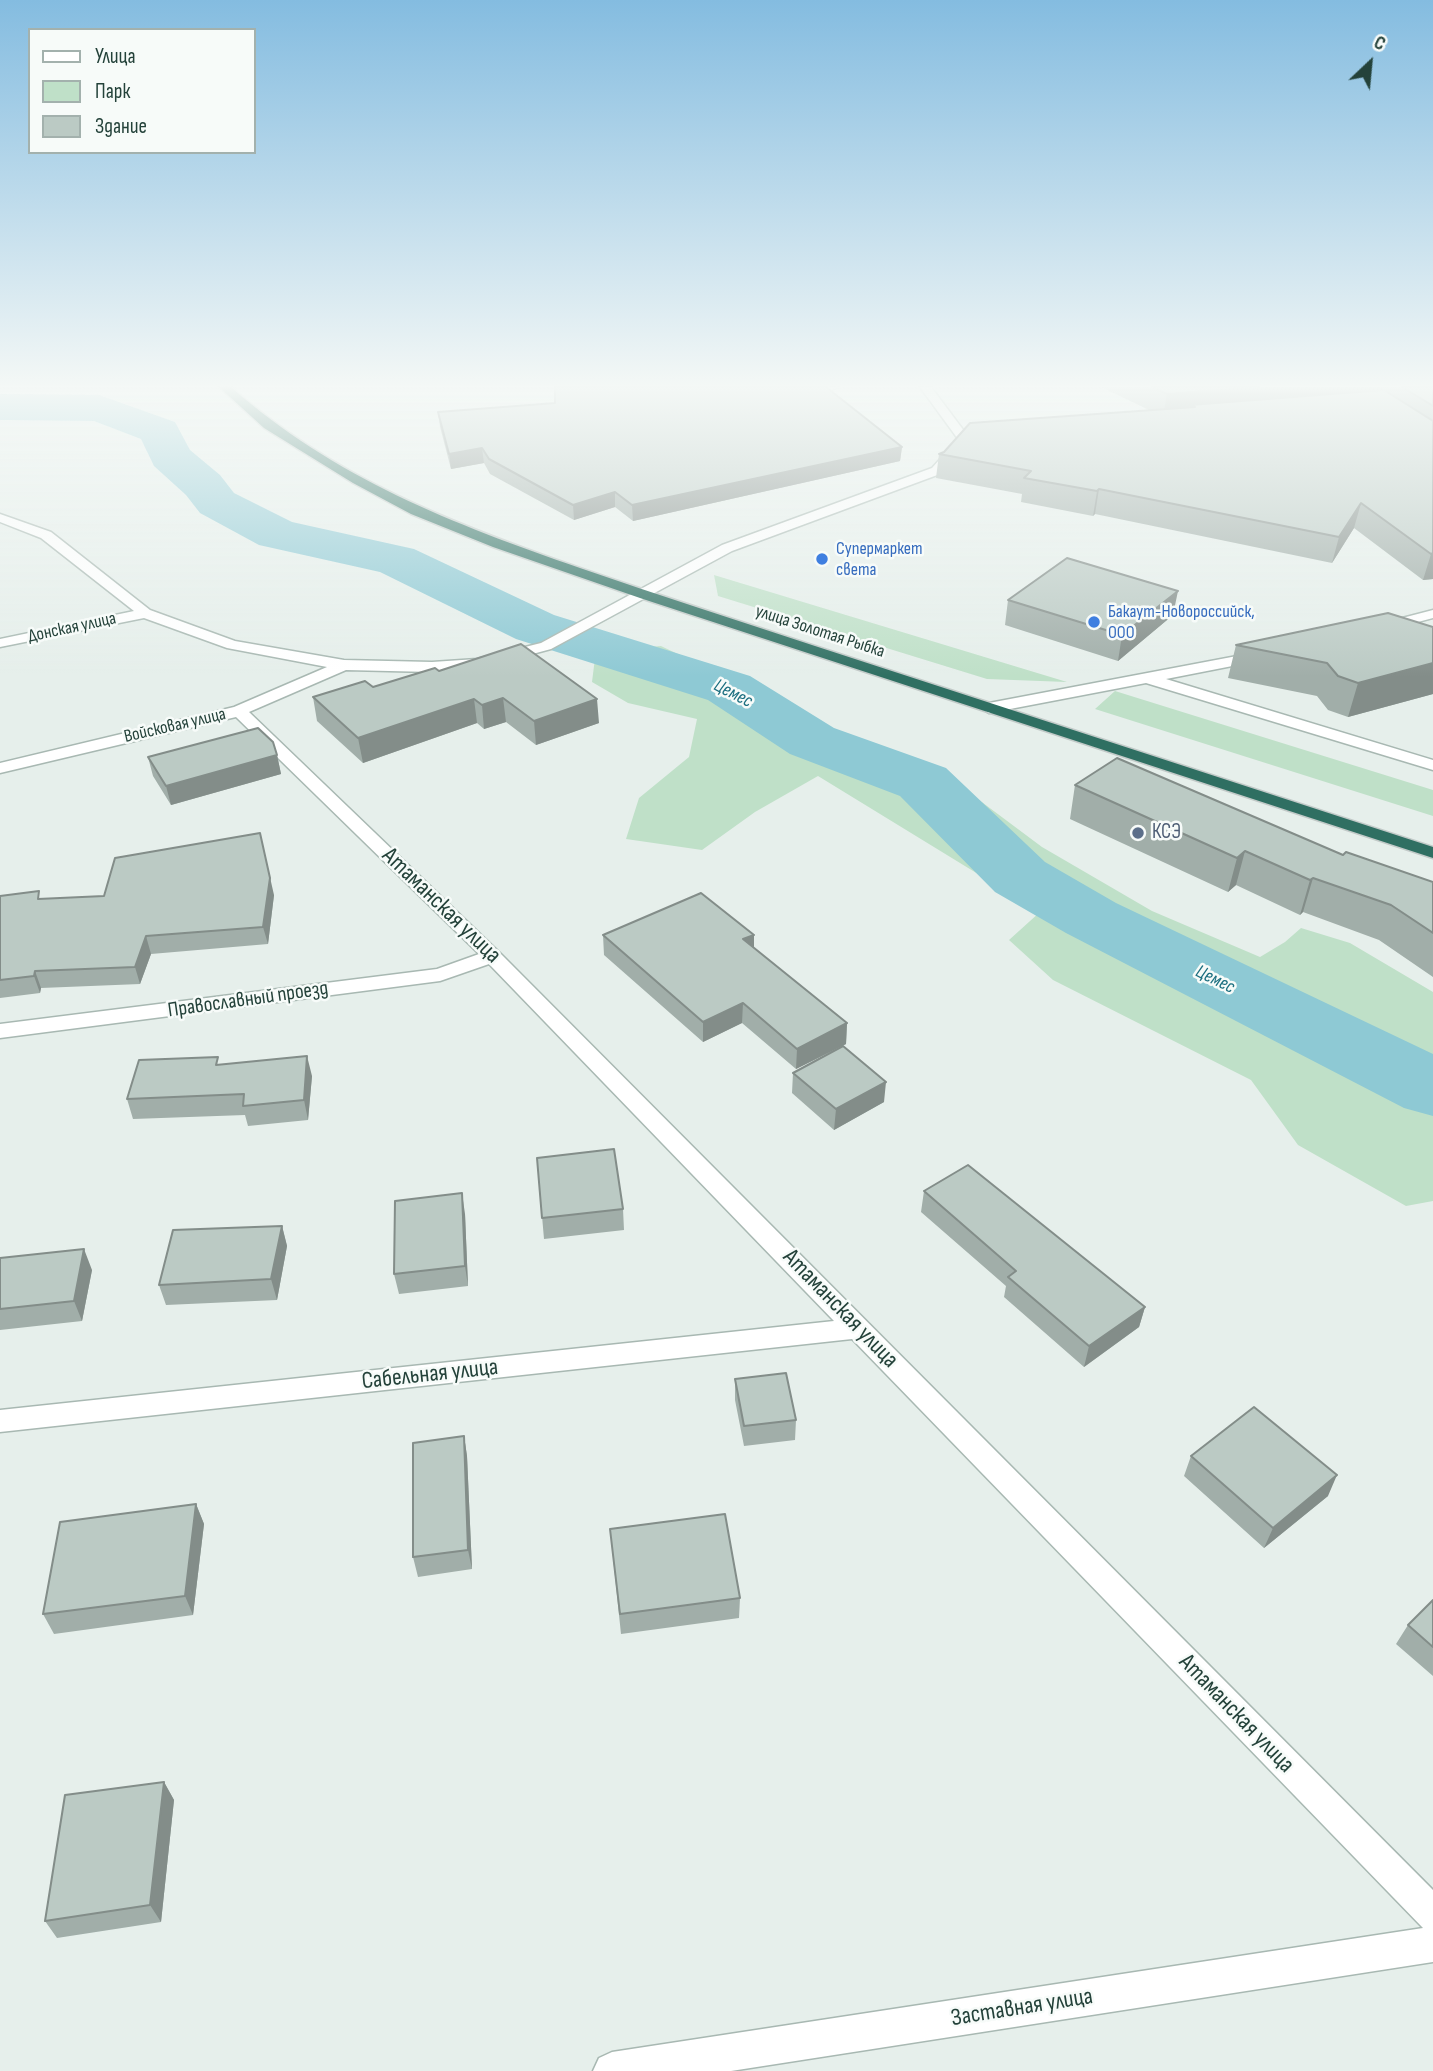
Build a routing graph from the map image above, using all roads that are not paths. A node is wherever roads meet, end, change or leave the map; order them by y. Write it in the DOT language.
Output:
graph roads {
  1 [pos="363,484"];
  2 [pos="902,484"];
  3 [pos="0,518"];
  4 [pos="645,595"];
  5 [pos="145,613"];
  6 [pos="1433,614"];
  7 [pos="1367,631"];
  8 [pos="0,643"];
  9 [pos="1276,654"];
  10 [pos="344,664"];
  11 [pos="1147,678"];
  12 [pos="989,708"];
  13 [pos="239,711"];
  14 [pos="1433,765"];
  15 [pos="0,768"];
  16 [pos="1433,853"];
  17 [pos="492,956"];
  18 [pos="0,1031"];
  19 [pos="860,1328"];
  20 [pos="0,1422"];
  21 [pos="1433,1915"];
  22 [pos="1433,1944"];
  23 [pos="612,2071"];
  1 -- 4 [label="highway, улица Золотая Рыбка"];
  2 -- 4 [label="street"];
  3 -- 5 [label="street"];
  4 -- 10 [label="street"];
  4 -- 12 [label="highway, улица Золотая Рыбка"];
  5 -- 8 [label="street, Донская улица"];
  5 -- 10 [label="street"];
  6 -- 7 [label="street"];
  9 -- 11 [label="street"];
  10 -- 13 [label="street, Войсковая улица"];
  11 -- 12 [label="street"];
  11 -- 14 [label="street"];
  12 -- 16 [label="highway, улица Золотая Рыбка"];
  13 -- 15 [label="street, Войсковая улица"];
  13 -- 17 [label="street, Атаманская улица"];
  17 -- 18 [label="street, Православный проезд"];
  17 -- 19 [label="street, Атаманская улица"];
  19 -- 20 [label="street, Сабельная улица"];
  19 -- 21 [label="street, Атаманская улица"];
  22 -- 23 [label="street, Заставная улица"];
}
